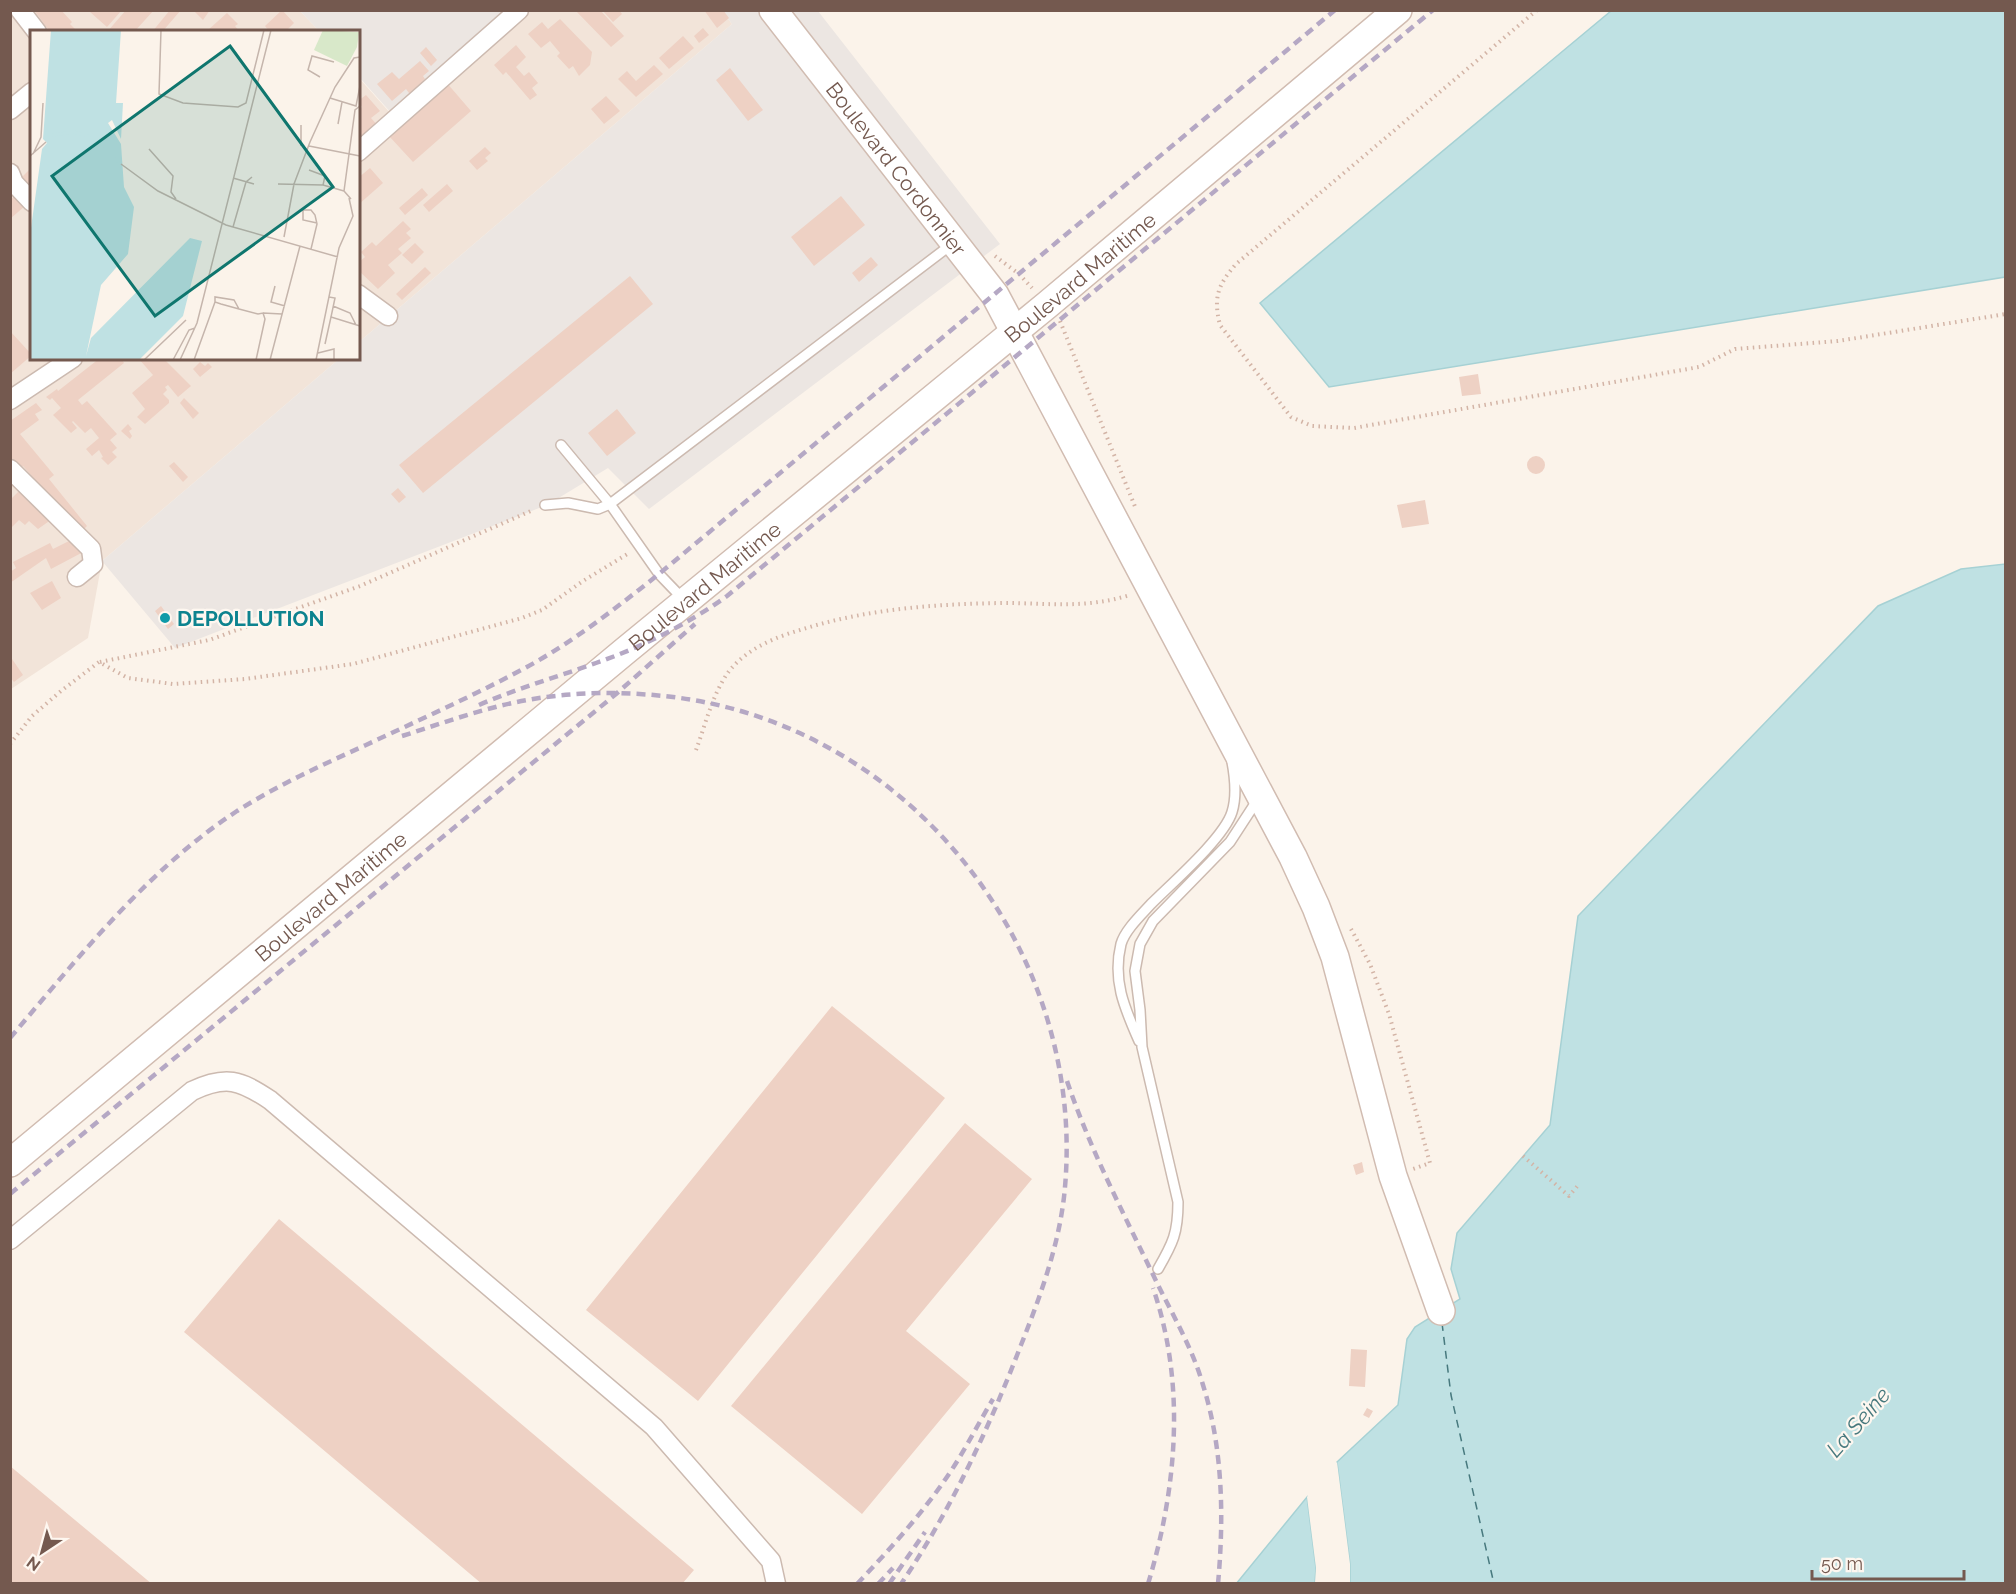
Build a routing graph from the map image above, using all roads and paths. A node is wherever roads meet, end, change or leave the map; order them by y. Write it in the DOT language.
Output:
graph roads {
  1 [pos="20,10"];
  2 [pos="519,10"];
  3 [pos="773,10"];
  4 [pos="1398,10"];
  5 [pos="1537,10"];
  6 [pos="35,30"];
  7 [pos="30,94"];
  8 [pos="10,110"];
  9 [pos="360,151"];
  10 [pos="10,173"];
  11 [pos="30,200"];
  12 [pos="954,242"];
  13 [pos="360,295"];
  14 [pos="2006,314"];
  15 [pos="388,316"];
  16 [pos="1015,332"];
  17 [pos="70,360"];
  18 [pos="10,400"];
  19 [pos="561,445"];
  20 [pos="11,471"];
  21 [pos="610,504"];
  22 [pos="546,505"];
  23 [pos="640,546"];
  24 [pos="77,577"];
  25 [pos="1151,589"];
  26 [pos="685,602"];
  27 [pos="99,662"];
  28 [pos="1208,695"];
  29 [pos="10,744"];
  30 [pos="696,750"];
  31 [pos="1261,794"];
  32 [pos="1142,1047"];
  33 [pos="1523,1156"];
  34 [pos="10,1163"];
  35 [pos="1580,1183"];
  36 [pos="10,1240"];
  37 [pos="1158,1269"];
  38 [pos="1441,1311"];
  39 [pos="776,1584"];
  1 -- 6 [label="street"];
  2 -- 9 [label="street"];
  3 -- 12 [label="street, Boulevard Cordonnier"];
  4 -- 16 [label="street, Boulevard Maritime"];
  5 -- 14 [label="path"];
  7 -- 8 [label="street"];
  10 -- 11 [label="street"];
  12 -- 16 [label="street, Boulevard Cordonnier"];
  12 -- 21 [label="lane"];
  13 -- 15 [label="street"];
  16 -- 25 [label="street, Boulevard Cordonnier"];
  16 -- 26 [label="street, Boulevard Maritime"];
  17 -- 18 [label="street"];
  19 -- 21 [label="lane"];
  20 -- 24 [label="street"];
  21 -- 22 [label="lane"];
  21 -- 23 [label="lane"];
  22 -- 27 [label="path"];
  23 -- 26 [label="lane"];
  23 -- 27 [label="path"];
  25 -- 28 [label="street, Boulevard Cordonnier"];
  25 -- 30 [label="path"];
  26 -- 34 [label="street, Boulevard Maritime"];
  27 -- 29 [label="path"];
  28 -- 31 [label="street, Boulevard Cordonnier"];
  28 -- 32 [label="lane"];
  31 -- 32 [label="lane"];
  31 -- 38 [label="street, Boulevard Cordonnier"];
  32 -- 37 [label="lane"];
  33 -- 35 [label="path"];
  36 -- 39 [label="street"];
}
